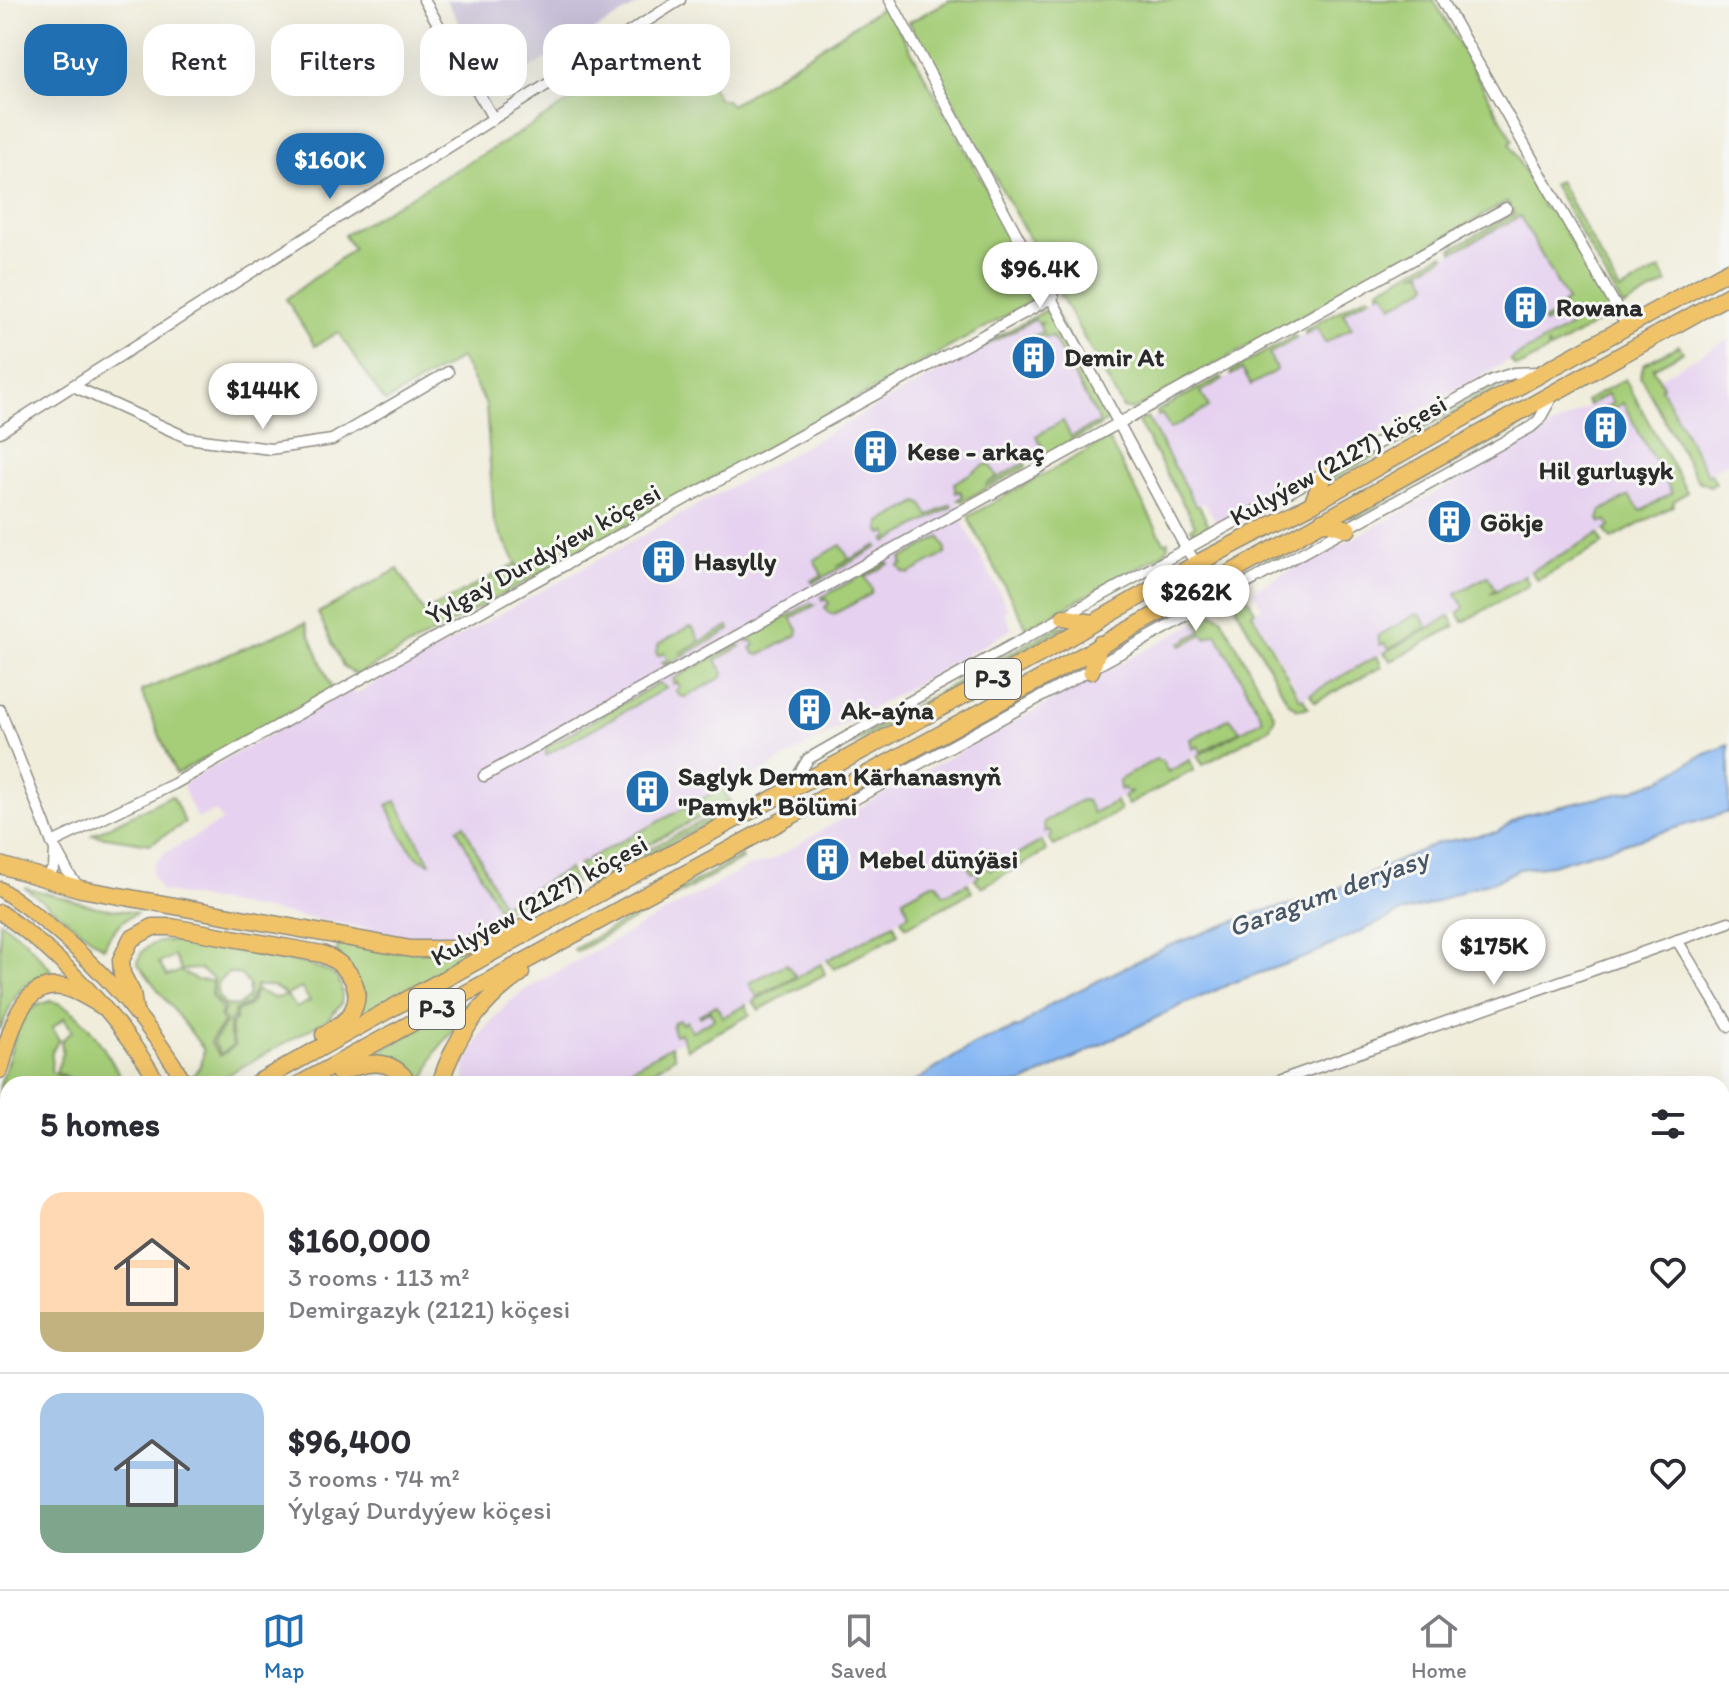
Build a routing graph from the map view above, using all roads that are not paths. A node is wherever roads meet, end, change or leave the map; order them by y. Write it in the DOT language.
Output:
graph roads {
  1 [pos="424,0"];
  2 [pos="680,0"];
  3 [pos="890,0"];
  4 [pos="1442,0"];
  5 [pos="493,118"];
  6 [pos="1506,208"];
  7 [pos="1729,270"];
  8 [pos="1729,295"];
  9 [pos="1053,297"];
  10 [pos="1627,326"];
  11 [pos="448,372"];
  12 [pos="1544,372"];
  13 [pos="73,386"];
  14 [pos="1555,391"];
  15 [pos="1119,424"];
  16 [pos="0,432"];
  17 [pos="1325,474"];
  18 [pos="1312,504"];
  19 [pos="1322,521"];
  20 [pos="1348,529"];
  21 [pos="1186,548"];
  22 [pos="1196,564"];
  23 [pos="1208,583"];
  24 [pos="1220,600"];
  25 [pos="1064,617"];
  26 [pos="1093,623"];
  27 [pos="1100,644"];
  28 [pos="1091,671"];
  29 [pos="0,710"];
  30 [pos="484,776"];
  31 [pos="790,789"];
  32 [pos="799,810"];
  33 [pos="54,846"];
  34 [pos="0,865"];
  35 [pos="44,879"];
  36 [pos="0,889"];
  37 [pos="81,889"];
  38 [pos="0,912"];
  39 [pos="569,912"];
  40 [pos="1729,922"];
  41 [pos="574,934"];
  42 [pos="1677,940"];
  43 [pos="102,1006"];
  44 [pos="135,1012"];
  45 [pos="1729,1026"];
  46 [pos="0,1070"];
  47 [pos="154,1076"];
  48 [pos="180,1076"];
  49 [pos="266,1076"];
  50 [pos="269,1076"];
  51 [pos="315,1076"];
  52 [pos="334,1076"];
  53 [pos="402,1076"];
  54 [pos="443,1076"];
  55 [pos="1293,1076"];
  1 -- 5 [label="street"];
  2 -- 5 [label="street"];
  3 -- 9 [label="street"];
  4 -- 10 [label="street"];
  5 -- 13 [label="street"];
  6 -- 15 [label="street"];
  7 -- 10 [label="highway, Kulyýew (2127) köçesi / P-3"];
  8 -- 14 [label="highway, Kulyýew (2127) köçesi / P-3"];
  9 -- 15 [label="street"];
  9 -- 33 [label="street, Ýylgaý Durdyýew köçesi"];
  10 -- 12 [label="highway, Kulyýew (2127) köçesi / P-3"];
  11 -- 13 [label="street"];
  12 -- 17 [label="street"];
  12 -- 18 [label="highway, Kulyýew (2127) köçesi / P-3"];
  13 -- 16 [label="street"];
  14 -- 19 [label="highway, Kulyýew (2127) köçesi / P-3"];
  14 -- 20 [label="street"];
  15 -- 21 [label="street"];
  15 -- 30 [label="street"];
  17 -- 18 [label="highway"];
  17 -- 21 [label="street"];
  18 -- 22 [label="highway, Kulyýew (2127) köçesi / P-3"];
  19 -- 20 [label="highway"];
  19 -- 23 [label="highway, Kulyýew (2127) köçesi / P-3"];
  20 -- 24 [label="street"];
  21 -- 22 [label="street"];
  21 -- 25 [label="street"];
  22 -- 23 [label="street"];
  22 -- 26 [label="highway, Kulyýew (2127) köçesi / P-3"];
  23 -- 24 [label="street"];
  23 -- 27 [label="highway, Kulyýew (2127) köçesi / P-3"];
  24 -- 28 [label="street"];
  25 -- 26 [label="highway"];
  25 -- 31 [label="street"];
  26 -- 31 [label="highway, Kulyýew (2127) köçesi / P-3"];
  27 -- 28 [label="highway"];
  27 -- 32 [label="highway, Kulyýew (2127) köçesi / P-3"];
  28 -- 32 [label="street"];
  29 -- 33 [label="street"];
  31 -- 39 [label="highway, Kulyýew (2127) köçesi / P-3"];
  32 -- 41 [label="highway, Kulyýew (2127) köçesi / P-3"];
  33 -- 35 [label="street"];
  33 -- 37 [label="street"];
  34 -- 35 [label="highway"];
  35 -- 37 [label="highway"];
  36 -- 44 [label="main road"];
  37 -- 39 [label="highway"];
  38 -- 43 [label="main road"];
  39 -- 50 [label="highway, Kulyýew (2127) köçesi / P-3"];
  40 -- 42 [label="street"];
  41 -- 51 [label="highway, Kulyýew (2127) köçesi / P-3"];
  41 -- 54 [label="highway"];
  42 -- 45 [label="street"];
  42 -- 55 [label="street"];
  43 -- 46 [label="highway"];
  43 -- 47 [label="main road"];
  44 -- 48 [label="main road"];
  44 -- 49 [label="highway"];
  52 -- 53 [label="highway"];
}
